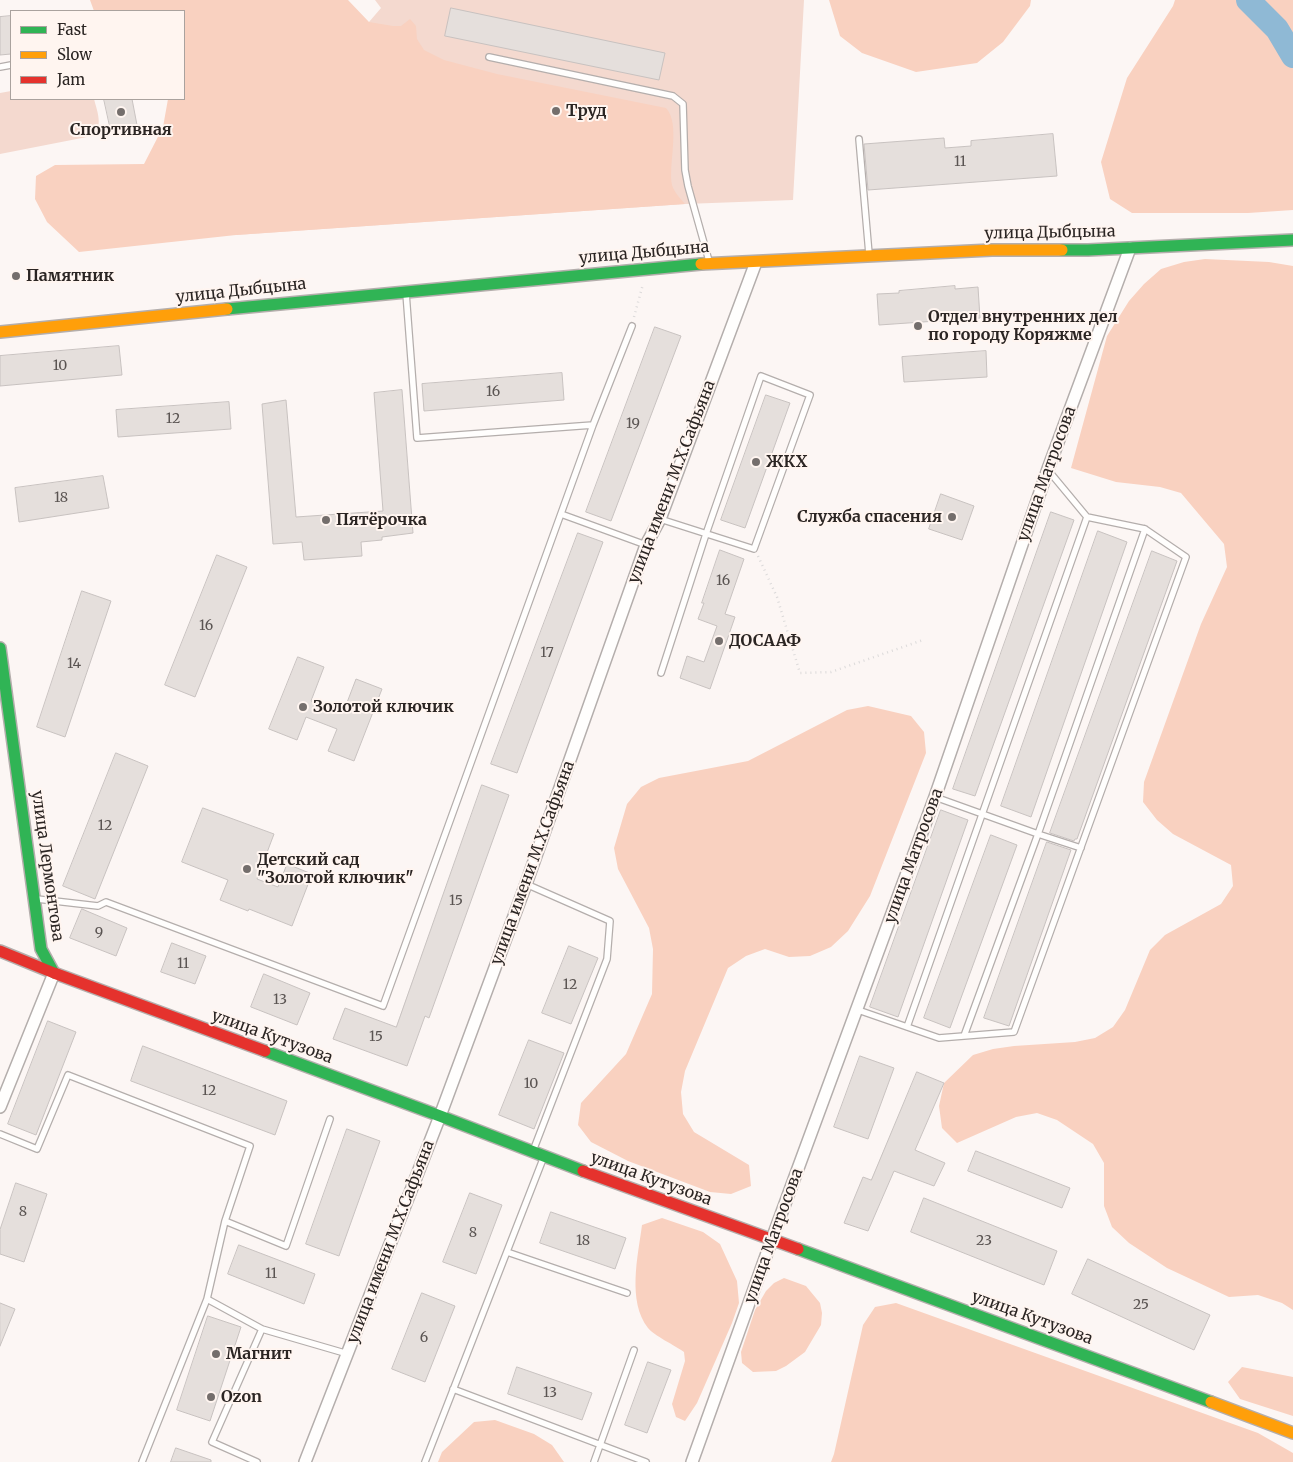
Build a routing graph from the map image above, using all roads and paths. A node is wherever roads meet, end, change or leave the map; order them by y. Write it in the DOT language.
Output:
graph roads {
  1 [pos="489,57"];
  2 [pos="859,139"];
  3 [pos="1293,240"];
  4 [pos="1130,248"];
  5 [pos="869,256"];
  6 [pos="756,262"];
  7 [pos="710,264"];
  8 [pos="648,268"];
  9 [pos="406,291"];
  10 [pos="632,326"];
  11 [pos="0,332"];
  12 [pos="593,425"];
  13 [pos="1048,469"];
  14 [pos="561,514"];
  15 [pos="1087,516"];
  16 [pos="660,519"];
  17 [pos="1145,529"];
  18 [pos="706,534"];
  19 [pos="646,545"];
  20 [pos="754,549"];
  21 [pos="923,640"];
  22 [pos="0,648"];
  23 [pos="661,673"];
  24 [pos="935,797"];
  25 [pos="982,814"];
  26 [pos="1038,834"];
  27 [pos="1081,848"];
  28 [pos="526,884"];
  29 [pos="34,899"];
  30 [pos="0,951"];
  31 [pos="54,973"];
  32 [pos="858,1010"];
  33 [pos="907,1027"];
  34 [pos="964,1036"];
  35 [pos="0,1107"];
  36 [pos="440,1116"];
  37 [pos="330,1119"];
  38 [pos="0,1134"];
  39 [pos="532,1152"];
  40 [pos="544,1158"];
  41 [pos="225,1221"];
  42 [pos="772,1239"];
  43 [pos="507,1252"];
  44 [pos="627,1293"];
  45 [pos="207,1299"];
  46 [pos="262,1329"];
  47 [pos="634,1350"];
  48 [pos="348,1354"];
  49 [pos="453,1389"];
  50 [pos="1293,1432"];
  51 [pos="600,1445"];
  52 [pos="142,1462"];
  53 [pos="257,1462"];
  54 [pos="305,1462"];
  55 [pos="425,1462"];
  56 [pos="594,1462"];
  57 [pos="646,1462"];
  58 [pos="692,1462"];
  1 -- 7 [label="lane"];
  2 -- 5 [label="lane"];
  3 -- 4 [label="street, улица Дыбцына"];
  4 -- 5 [label="street, улица Дыбцына"];
  4 -- 13 [label="street, улица Матросова"];
  5 -- 6 [label="street, улица Дыбцына"];
  6 -- 7 [label="street, улица Дыбцына"];
  6 -- 16 [label="street, улица имени М.Х.Сафьяна"];
  7 -- 8 [label="street, улица Дыбцына"];
  8 -- 9 [label="street, улица Дыбцына"];
  8 -- 10 [label="path"];
  9 -- 11 [label="street, улица Дыбцына"];
  9 -- 12 [label="lane"];
  10 -- 12 [label="lane"];
  12 -- 14 [label="lane"];
  13 -- 15 [label="lane"];
  13 -- 24 [label="street, улица Матросова"];
  14 -- 19 [label="lane"];
  14 -- 29 [label="lane"];
  15 -- 17 [label="lane"];
  15 -- 25 [label="lane"];
  16 -- 18 [label="lane"];
  16 -- 19 [label="street, улица имени М.Х.Сафьяна"];
  17 -- 26 [label="lane"];
  17 -- 27 [label="lane"];
  18 -- 20 [label="lane"];
  18 -- 20 [label="lane"];
  18 -- 23 [label="lane"];
  19 -- 28 [label="street, улица имени М.Х.Сафьяна"];
  20 -- 21 [label="path"];
  22 -- 29 [label="street, улица Лермонтова"];
  24 -- 25 [label="lane"];
  24 -- 32 [label="street, улица Матросова"];
  25 -- 26 [label="lane"];
  25 -- 33 [label="lane"];
  26 -- 27 [label="lane"];
  26 -- 34 [label="lane"];
  27 -- 34 [label="lane"];
  28 -- 36 [label="street, улица имени М.Х.Сафьяна"];
  28 -- 39 [label="lane"];
  29 -- 31 [label="street, улица Лермонтова"];
  30 -- 31 [label="street, улица Кутузова"];
  31 -- 35 [label="street"];
  31 -- 36 [label="street, улица Кутузова"];
  32 -- 33 [label="lane"];
  32 -- 42 [label="street, улица Матросова"];
  33 -- 34 [label="lane"];
  36 -- 39 [label="street, улица Кутузова"];
  36 -- 48 [label="street, улица имени М.Х.Сафьяна"];
  37 -- 41 [label="lane"];
  38 -- 41 [label="lane"];
  39 -- 40 [label="street, улица Кутузова"];
  40 -- 42 [label="street, улица Кутузова"];
  40 -- 43 [label="lane"];
  41 -- 45 [label="lane"];
  42 -- 50 [label="street, улица Кутузова"];
  42 -- 58 [label="street, улица Матросова"];
  43 -- 44 [label="lane"];
  43 -- 49 [label="lane"];
  45 -- 46 [label="lane"];
  45 -- 52 [label="lane"];
  46 -- 48 [label="lane"];
  46 -- 53 [label="lane"];
  47 -- 51 [label="lane"];
  48 -- 54 [label="street, улица имени М.Х.Сафьяна"];
  49 -- 51 [label="lane"];
  49 -- 55 [label="lane"];
  51 -- 56 [label="lane"];
  51 -- 57 [label="lane"];
}
